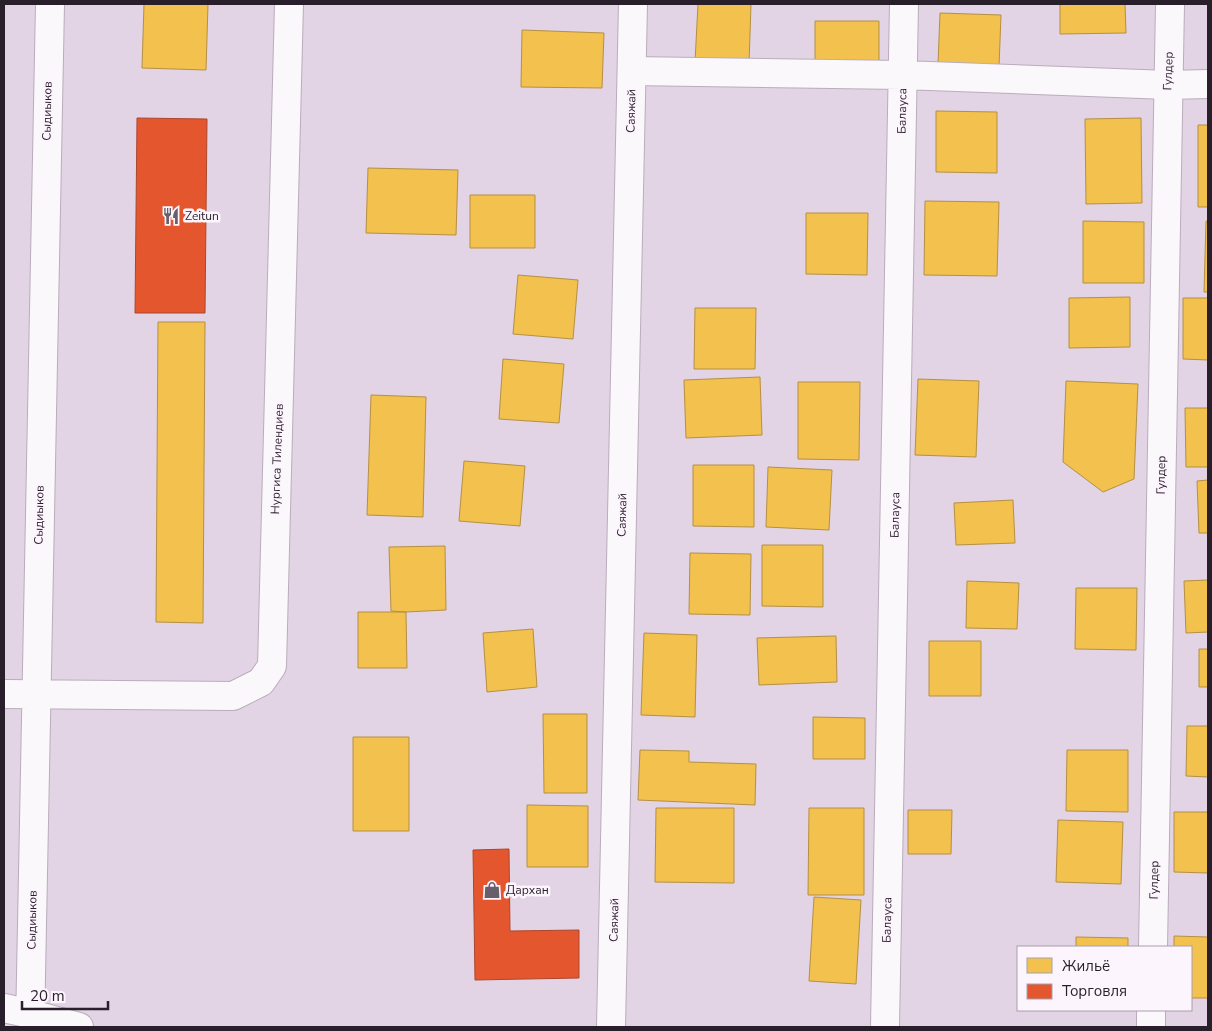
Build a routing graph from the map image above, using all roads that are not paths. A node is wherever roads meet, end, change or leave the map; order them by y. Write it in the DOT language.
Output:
graph roads {
  1 [pos="50,4"];
  2 [pos="289,4"];
  3 [pos="633,4"];
  4 [pos="904,4"];
  5 [pos="1170,4"];
  6 [pos="632,71"];
  7 [pos="902,75"];
  8 [pos="1208,84"];
  9 [pos="1168,85"];
  10 [pos="4,694"];
  11 [pos="36,694"];
  12 [pos="1152,946"];
  13 [pos="4,1008"];
  14 [pos="1151,1011"];
  15 [pos="31,1020"];
  16 [pos="79,1027"];
  17 [pos="611,1027"];
  18 [pos="885,1027"];
  19 [pos="1151,1027"];
  1 -- 11 [label="street, Сыдиыков"];
  2 -- 11 [label="street, Нургиса Тилендиев"];
  3 -- 6 [label="street, Саяжай"];
  4 -- 7 [label="street, Балауса"];
  5 -- 9 [label="street, Гулдер"];
  6 -- 7 [label="street"];
  6 -- 17 [label="street, Саяжай"];
  7 -- 9 [label="street"];
  7 -- 18 [label="street, Балауса"];
  8 -- 9 [label="street"];
  9 -- 12 [label="street, Гулдер"];
  10 -- 11 [label="street, Нургиса Тилендиев"];
  11 -- 15 [label="street, Сыдиыков"];
  13 -- 15 [label="street"];
  14 -- 19 [label="street"];
  15 -- 16 [label="street"];
}
